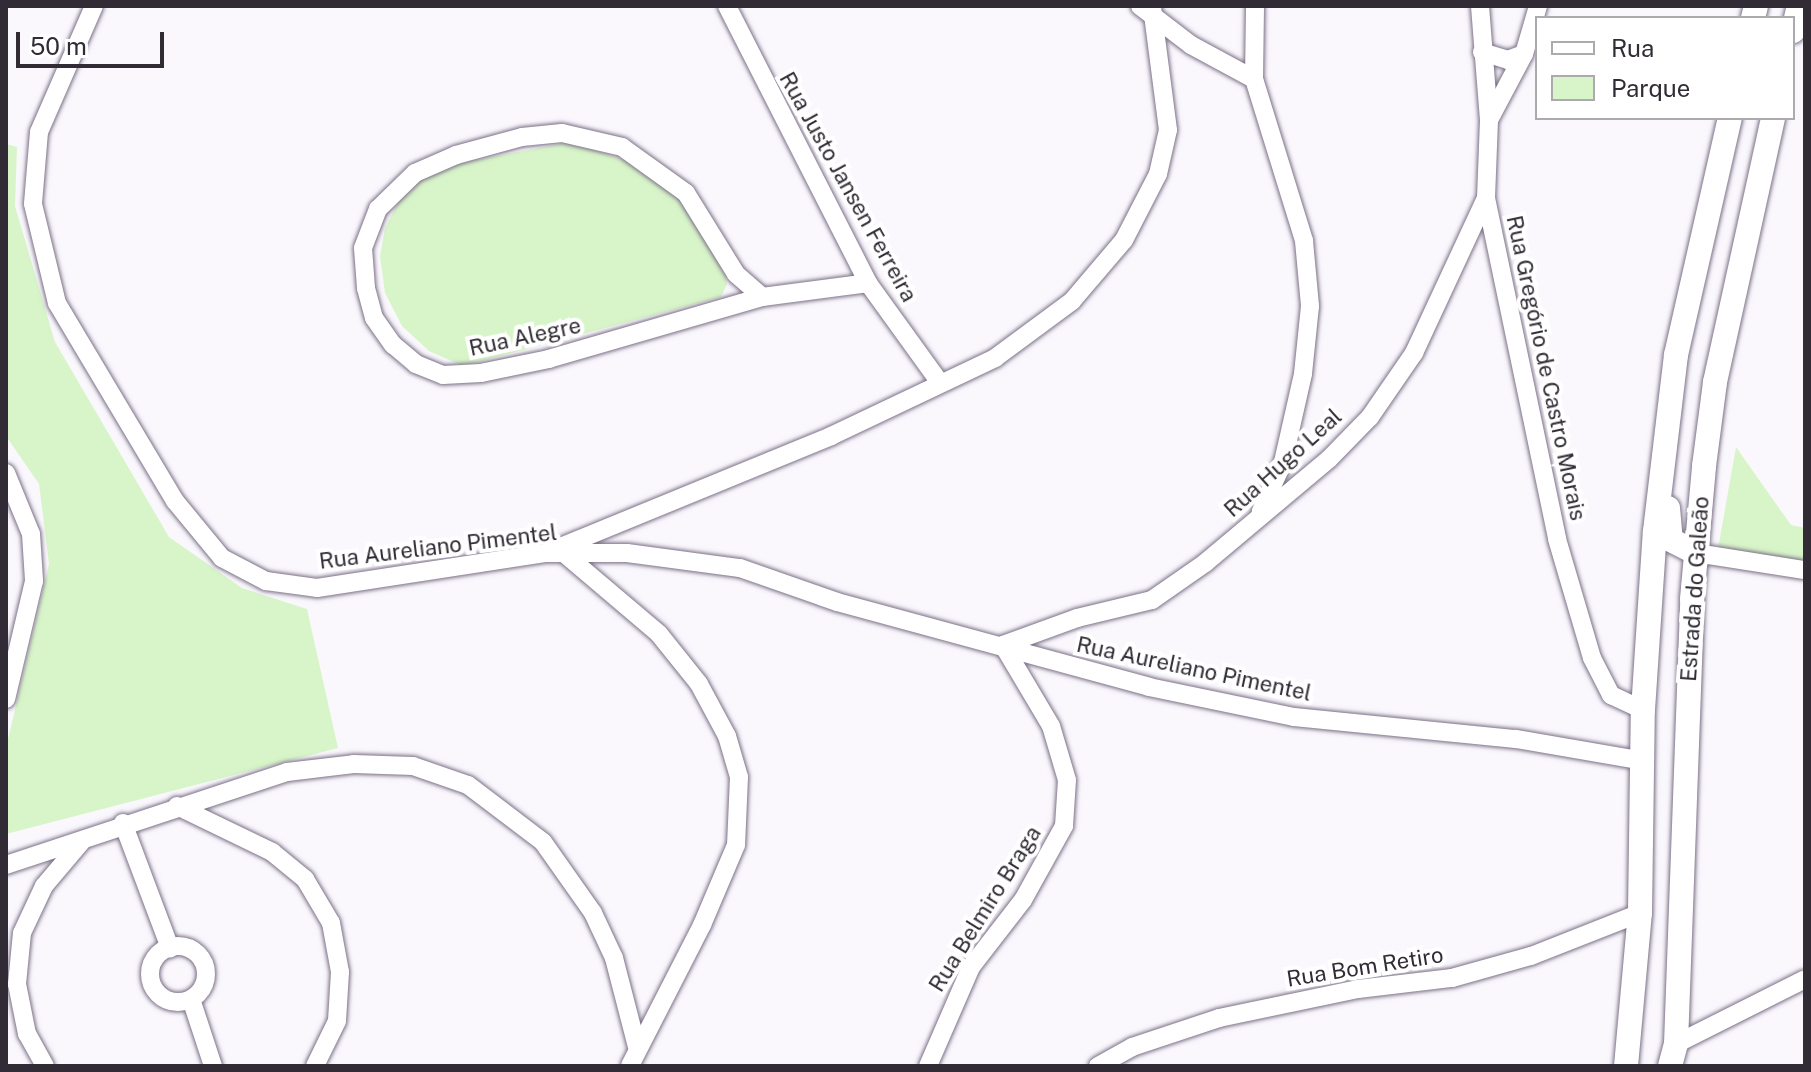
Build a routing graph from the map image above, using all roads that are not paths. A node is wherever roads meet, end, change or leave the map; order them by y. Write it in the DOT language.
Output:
graph roads {
  1 [pos="94,6"];
  2 [pos="727,6"];
  3 [pos="1255,6"];
  4 [pos="1480,6"];
  5 [pos="1148,9"];
  6 [pos="1535,16"];
  7 [pos="1482,52"];
  8 [pos="1524,54"];
  9 [pos="1254,79"];
  10 [pos="1489,120"];
  11 [pos="1730,120"];
  12 [pos="1773,120"];
  13 [pos="1486,198"];
  14 [pos="1462,247"];
  15 [pos="1499,249"];
  16 [pos="868,283"];
  17 [pos="762,297"];
  18 [pos="1676,355"];
  19 [pos="940,383"];
  20 [pos="6,473"];
  21 [pos="1259,518"];
  22 [pos="546,553"];
  23 [pos="1696,553"];
  24 [pos="566,555"];
  25 [pos="1805,570"];
  26 [pos="1003,645"];
  27 [pos="6,699"];
  28 [pos="1643,710"];
  29 [pos="1643,761"];
  30 [pos="177,806"];
  31 [pos="123,823"];
  32 [pos="84,839"];
  33 [pos="6,865"];
  34 [pos="1640,913"];
  35 [pos="170,948"];
  36 [pos="1805,979"];
  37 [pos="191,999"];
  38 [pos="637,1047"];
  39 [pos="1673,1055"];
  40 [pos="45,1066"];
  41 [pos="213,1066"];
  42 [pos="315,1066"];
  43 [pos="630,1066"];
  44 [pos="928,1066"];
  45 [pos="1098,1066"];
  46 [pos="1626,1066"];
  1 -- 22 [label="street, Rua Aureliano Pimentel"];
  2 -- 16 [label="street, Rua Justo Jansen Ferreira"];
  3 -- 9 [label="street"];
  4 -- 7 [label="street, Rua Gregório de Castro Morais"];
  5 -- 9 [label="street"];
  5 -- 19 [label="street"];
  6 -- 8 [label="street"];
  7 -- 8 [label="street"];
  7 -- 10 [label="street, Rua Gregório de Castro Morais"];
  8 -- 10 [label="street"];
  9 -- 21 [label="street"];
  10 -- 13 [label="street, Rua Gregório de Castro Morais"];
  11 -- 18 [label="main road, Estrada do Galeão"];
  12 -- 23 [label="main road, Estrada do Galeão"];
  13 -- 14 [label="street, Rua Hugo Leal"];
  13 -- 15 [label="street, Rua Gregório de Castro Morais"];
  14 -- 15 [label="street"];
  14 -- 21 [label="street, Rua Hugo Leal"];
  15 -- 28 [label="street, Rua Gregório de Castro Morais"];
  16 -- 17 [label="street, Rua Alegre"];
  16 -- 19 [label="street, Rua Justo Jansen Ferreira"];
  17 -- 17 [label="street, Rua Alegre"];
  18 -- 23 [label="main road"];
  18 -- 28 [label="main road, Estrada do Galeão"];
  19 -- 22 [label="street"];
  20 -- 27 [label="street"];
  21 -- 26 [label="street, Rua Hugo Leal"];
  22 -- 24 [label="street, Rua Aureliano Pimentel"];
  23 -- 25 [label="street"];
  23 -- 39 [label="main road, Estrada do Galeão"];
  24 -- 26 [label="street, Rua Aureliano Pimentel"];
  24 -- 38 [label="street"];
  26 -- 29 [label="street, Rua Aureliano Pimentel"];
  26 -- 44 [label="street, Rua Belmiro Braga"];
  28 -- 29 [label="main road, Estrada do Galeão"];
  29 -- 34 [label="main road, Estrada do Galeão"];
  30 -- 31 [label="street"];
  30 -- 38 [label="street"];
  30 -- 42 [label="street"];
  31 -- 32 [label="street"];
  31 -- 35 [label="street"];
  32 -- 33 [label="street"];
  32 -- 40 [label="street"];
  34 -- 45 [label="street, Rua Bom Retiro"];
  34 -- 46 [label="main road, Estrada do Galeão"];
  35 -- 37 [label="street"];
  35 -- 37 [label="street"];
  36 -- 39 [label="street"];
  37 -- 41 [label="street"];
  38 -- 43 [label="street"];
}
